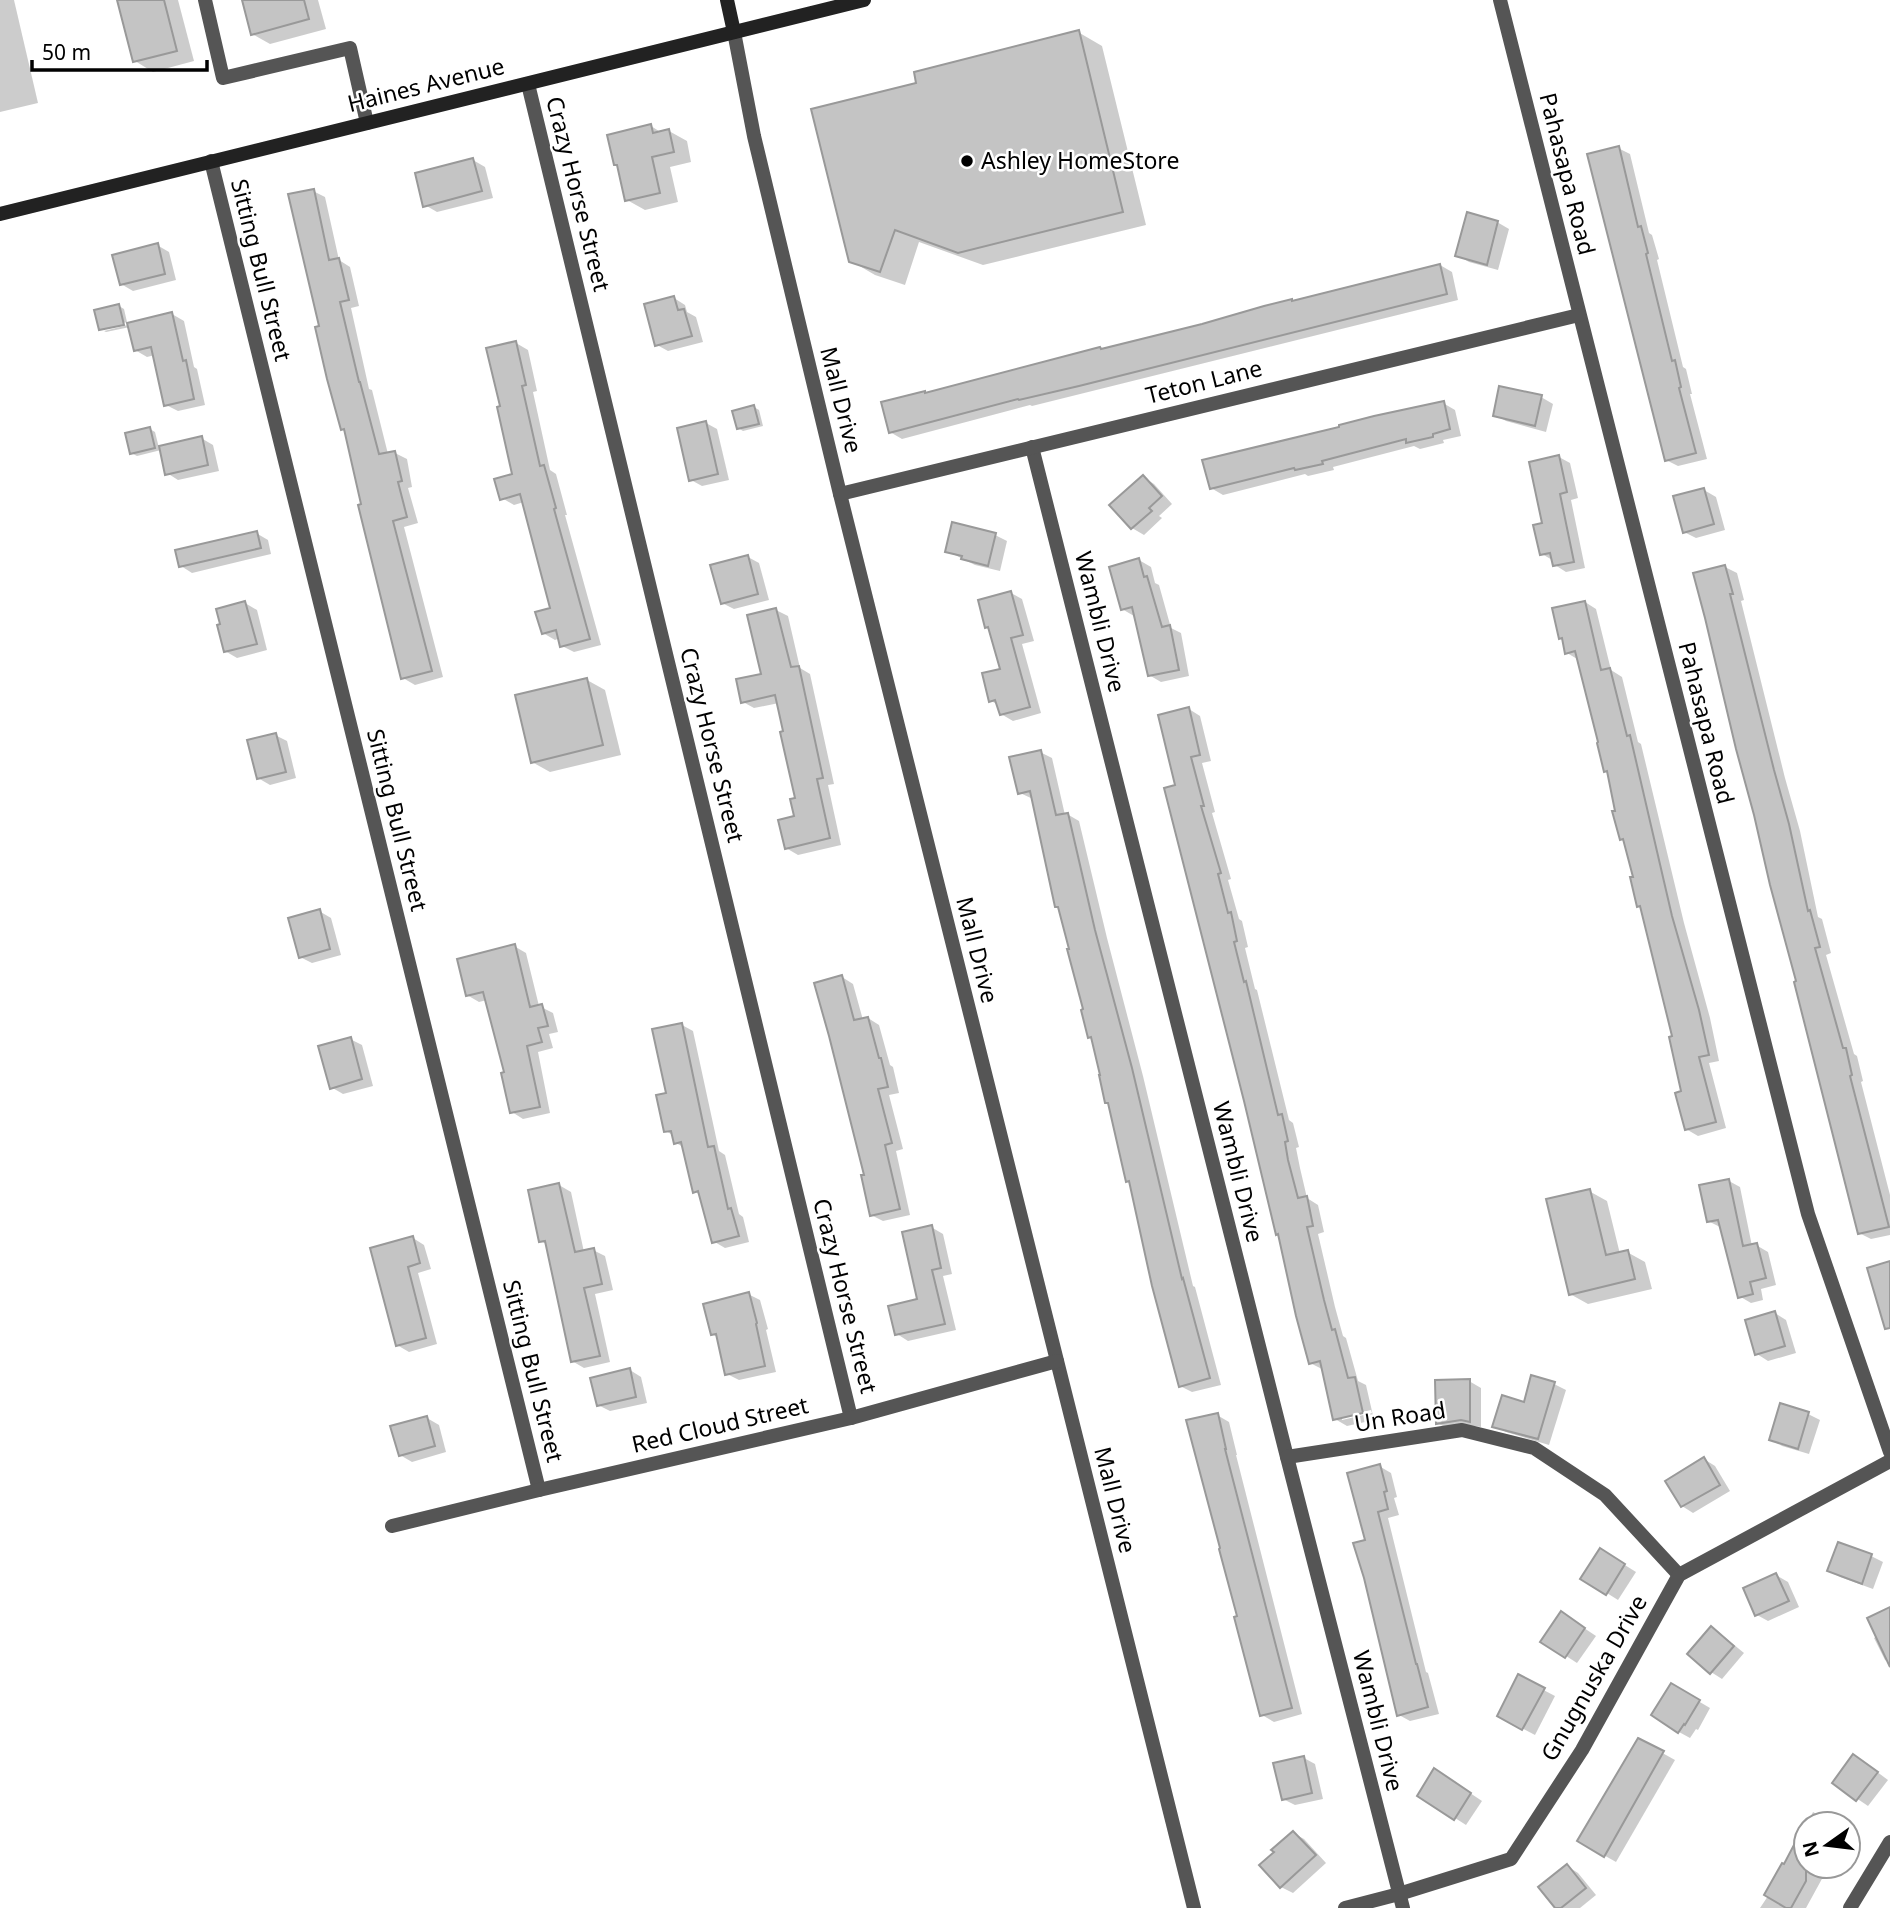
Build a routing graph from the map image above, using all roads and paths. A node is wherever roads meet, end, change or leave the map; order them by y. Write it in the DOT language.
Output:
graph roads {
  1 [pos="205,0"];
  2 [pos="727,0"];
  3 [pos="864,0"];
  4 [pos="1500,0"];
  5 [pos="734,32"];
  6 [pos="528,83"];
  7 [pos="367,123"];
  8 [pos="211,162"];
  9 [pos="0,214"];
  10 [pos="1579,315"];
  11 [pos="1032,447"];
  12 [pos="840,494"];
  13 [pos="1056,1362"];
  14 [pos="851,1418"];
  15 [pos="1890,1452"];
  16 [pos="1287,1457"];
  17 [pos="1890,1461"];
  18 [pos="539,1490"];
  19 [pos="392,1526"];
  20 [pos="1679,1575"];
  21 [pos="1890,1842"];
  22 [pos="1401,1901"];
  23 [pos="1194,1908"];
  24 [pos="1345,1908"];
  25 [pos="1850,1908"];
  1 -- 7 [label="street"];
  2 -- 5 [label="main road, Mall Drive"];
  3 -- 5 [label="main road, Haines Avenue"];
  4 -- 10 [label="street, Pahasapa Road"];
  5 -- 6 [label="main road, Haines Avenue"];
  5 -- 12 [label="street, Mall Drive"];
  6 -- 7 [label="main road, Haines Avenue"];
  6 -- 14 [label="street, Crazy Horse Street"];
  7 -- 8 [label="main road, Haines Avenue"];
  8 -- 9 [label="main road, Haines Avenue"];
  8 -- 18 [label="street, Sitting Bull Street"];
  10 -- 11 [label="street, Teton Lane"];
  10 -- 15 [label="street, Pahasapa Road"];
  11 -- 12 [label="street, Teton Lane"];
  11 -- 16 [label="street, Wambli Drive"];
  12 -- 13 [label="street, Mall Drive"];
  13 -- 14 [label="street, Red Cloud Street"];
  13 -- 23 [label="street, Mall Drive"];
  14 -- 18 [label="street, Red Cloud Street"];
  16 -- 20 [label="street, Un Road"];
  16 -- 22 [label="street, Wambli Drive"];
  17 -- 20 [label="street"];
  18 -- 19 [label="street, Red Cloud Street"];
  20 -- 22 [label="street, Gnugnuska Drive"];
  21 -- 25 [label="street"];
  22 -- 24 [label="street, Gnugnuska Drive"];
}
